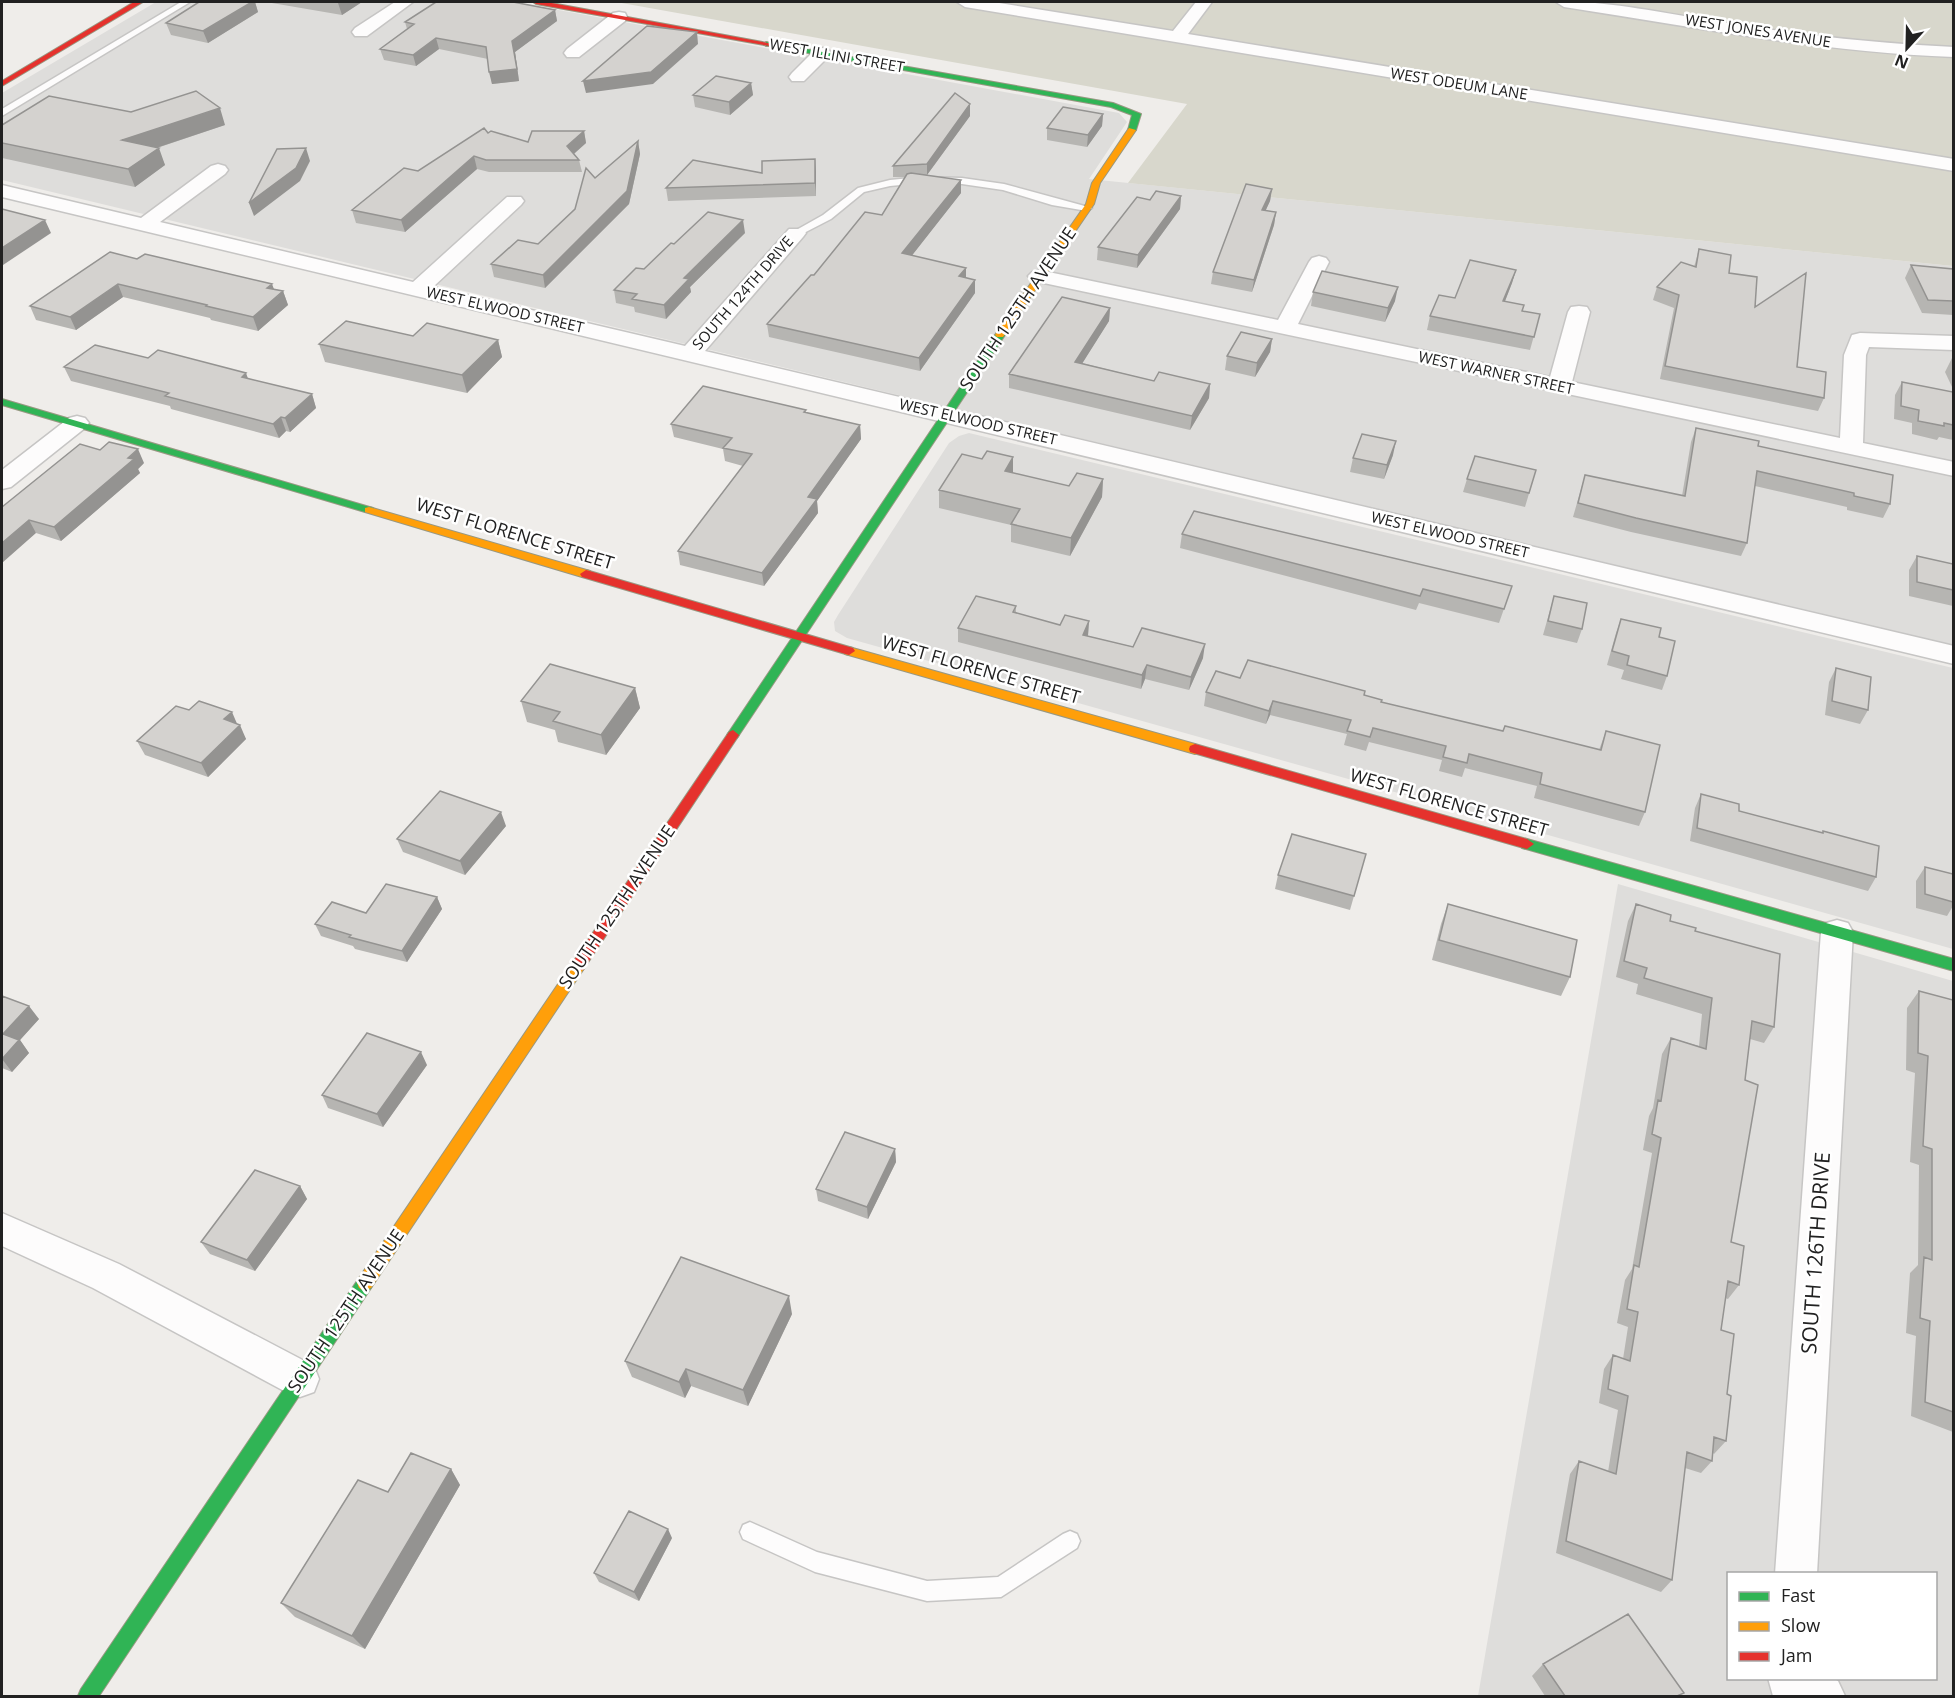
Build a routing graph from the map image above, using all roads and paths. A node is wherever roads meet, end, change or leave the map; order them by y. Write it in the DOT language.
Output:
graph roads {
  1 [pos="139,2"];
  2 [pos="186,2"];
  3 [pos="405,2"];
  4 [pos="536,2"];
  5 [pos="965,2"];
  6 [pos="1204,2"];
  7 [pos="1564,2"];
  8 [pos="618,17"];
  9 [pos="361,32"];
  10 [pos="1178,37"];
  11 [pos="1953,52"];
  12 [pos="573,53"];
  13 [pos="822,53"];
  14 [pos="798,77"];
  15 [pos="2,84"];
  16 [pos="2,113"];
  17 [pos="1137,114"];
  18 [pos="1953,165"];
  19 [pos="218,171"];
  20 [pos="2,191"];
  21 [pos="514,201"];
  22 [pos="1087,208"];
  23 [pos="144,225"];
  24 [pos="796,233"];
  25 [pos="1319,262"];
  26 [pos="1039,276"];
  27 [pos="417,290"];
  28 [pos="1579,312"];
  29 [pos="1285,328"];
  30 [pos="1953,343"];
  31 [pos="690,354"];
  32 [pos="1559,387"];
  33 [pos="2,402"];
  34 [pos="947,414"];
  35 [pos="77,423"];
  36 [pos="1851,447"];
  37 [pos="1953,469"];
  38 [pos="2,482"];
  39 [pos="799,637"];
  40 [pos="1953,655"];
  41 [pos="1837,932"];
  42 [pos="1953,964"];
  43 [pos="2,1229"];
  44 [pos="300,1379"];
  45 [pos="750,1532"];
  46 [pos="1070,1541"];
  47 [pos="1796,1572"];
  48 [pos="88,1696"];
  1 -- 15 [label="street"];
  2 -- 16 [label="lane"];
  3 -- 9 [label="street"];
  4 -- 8 [label="street, WEST ILLINI STREET"];
  5 -- 10 [label="street, WEST ODEUM LANE"];
  6 -- 10 [label="street"];
  7 -- 11 [label="street, WEST JONES AVENUE"];
  8 -- 12 [label="street"];
  8 -- 13 [label="street, WEST ILLINI STREET"];
  10 -- 18 [label="street, WEST ODEUM LANE"];
  13 -- 14 [label="street"];
  13 -- 17 [label="street, WEST ILLINI STREET"];
  17 -- 22 [label="street, SOUTH 125TH AVENUE"];
  19 -- 23 [label="street"];
  20 -- 23 [label="street, WEST ELWOOD STREET"];
  21 -- 27 [label="street"];
  22 -- 24 [label="lane"];
  22 -- 26 [label="street, SOUTH 125TH AVENUE"];
  23 -- 27 [label="street, WEST ELWOOD STREET"];
  24 -- 31 [label="street, SOUTH 124TH DRIVE"];
  25 -- 29 [label="street"];
  26 -- 29 [label="street, WEST WARNER STREET"];
  26 -- 34 [label="street, SOUTH 125TH AVENUE"];
  27 -- 31 [label="street, WEST ELWOOD STREET"];
  28 -- 32 [label="street"];
  29 -- 32 [label="street, WEST WARNER STREET"];
  30 -- 36 [label="street"];
  31 -- 34 [label="street, WEST ELWOOD STREET"];
  32 -- 36 [label="street, WEST WARNER STREET"];
  33 -- 35 [label="street, WEST FLORENCE STREET"];
  34 -- 39 [label="street, SOUTH 125TH AVENUE"];
  34 -- 40 [label="street, WEST ELWOOD STREET"];
  35 -- 38 [label="street"];
  35 -- 39 [label="street, WEST FLORENCE STREET"];
  36 -- 37 [label="street, WEST WARNER STREET"];
  39 -- 41 [label="street, WEST FLORENCE STREET"];
  39 -- 44 [label="street, SOUTH 125TH AVENUE"];
  41 -- 42 [label="street, WEST FLORENCE STREET"];
  41 -- 47 [label="street, SOUTH 126TH DRIVE"];
  43 -- 44 [label="street"];
  44 -- 48 [label="street, SOUTH 125TH AVENUE"];
  45 -- 46 [label="lane"];
}
